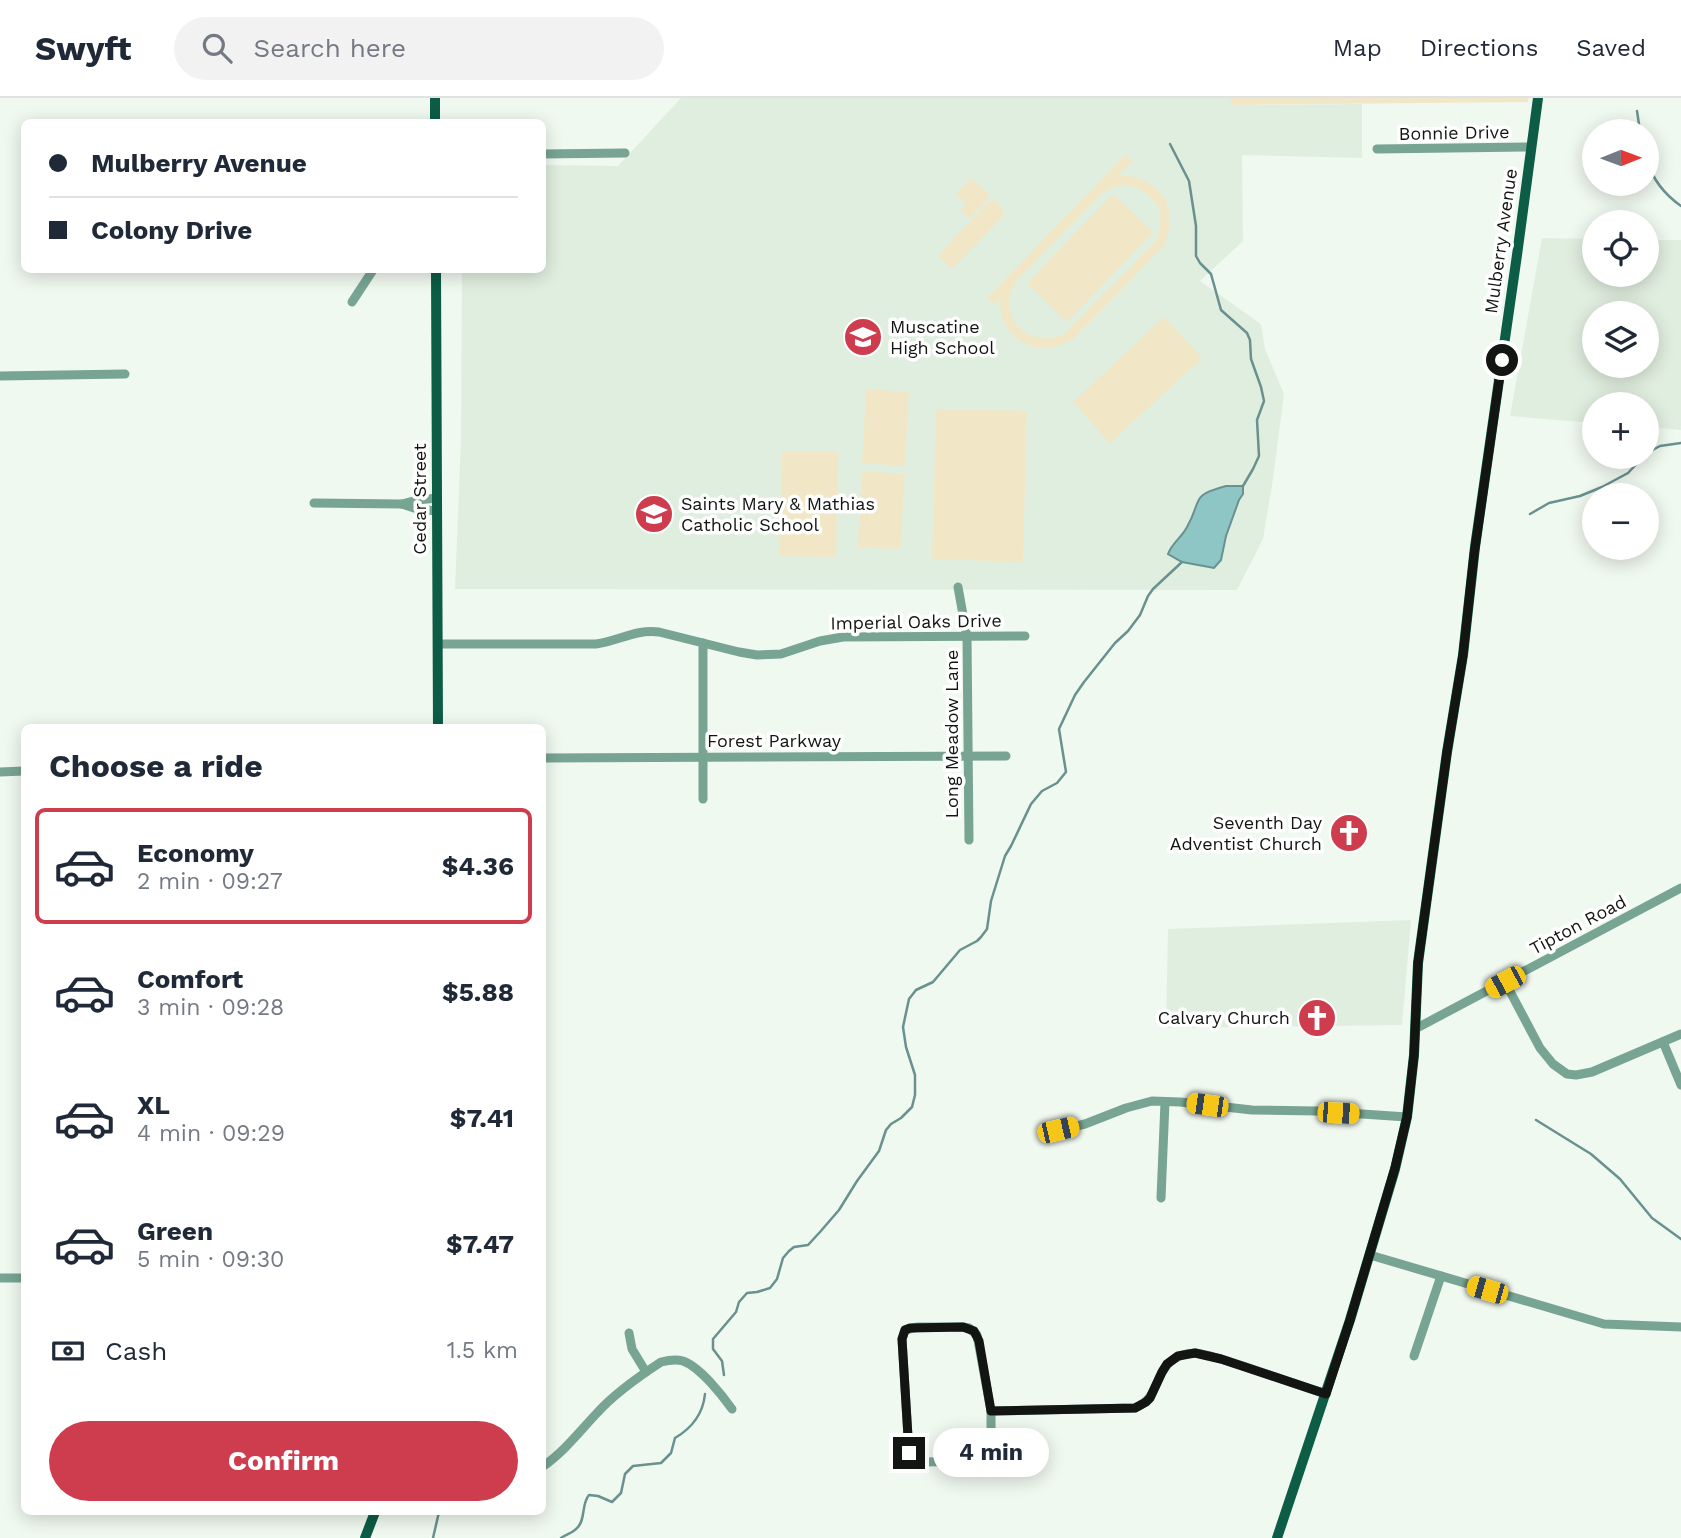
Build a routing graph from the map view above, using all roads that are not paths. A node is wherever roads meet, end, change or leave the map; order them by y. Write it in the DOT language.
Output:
graph roads {
  1 [pos="435,98"];
  2 [pos="1538,98"];
  3 [pos="435,119"];
  4 [pos="1531,147"];
  5 [pos="1377,149"];
  6 [pos="625,153"];
  7 [pos="546,154"];
  8 [pos="371,273"];
  9 [pos="436,273"];
  10 [pos="352,302"];
  11 [pos="125,374"];
  12 [pos="0,376"];
  13 [pos="437,499"];
  14 [pos="314,503"];
  15 [pos="402,504"];
  16 [pos="437,511"];
  17 [pos="958,586"];
  18 [pos="1025,636"];
  19 [pos="968,637"];
  20 [pos="703,643"];
  21 [pos="438,644"];
  22 [pos="438,724"];
  23 [pos="968,756"];
  24 [pos="1006,756"];
  25 [pos="703,757"];
  26 [pos="546,758"];
  27 [pos="21,771"];
  28 [pos="0,772"];
  29 [pos="703,799"];
  30 [pos="969,840"];
  31 [pos="1681,888"];
  32 [pos="1505,982"];
  33 [pos="1416,1028"];
  34 [pos="1681,1034"];
  35 [pos="1663,1042"];
  36 [pos="1681,1085"];
  37 [pos="1165,1102"];
  38 [pos="1407,1117"];
  39 [pos="1047,1133"];
  40 [pos="1161,1198"];
  41 [pos="1370,1255"];
  42 [pos="1441,1276"];
  43 [pos="0,1278"];
  44 [pos="21,1278"];
  45 [pos="1681,1327"];
  46 [pos="629,1333"];
  47 [pos="1414,1356"];
  48 [pos="646,1372"];
  49 [pos="1326,1394"];
  50 [pos="732,1409"];
  51 [pos="991,1411"];
  52 [pos="546,1464"];
  53 [pos="374,1515"];
  54 [pos="365,1538"];
  55 [pos="1277,1538"];
  1 -- 3 [label="main road"];
  2 -- 4 [label="main road, Mulberry Avenue"];
  4 -- 5 [label="street, Bonnie Drive"];
  4 -- 33 [label="main road, Mulberry Avenue"];
  6 -- 7 [label="street"];
  8 -- 10 [label="street"];
  9 -- 13 [label="main road, Cedar Street"];
  11 -- 12 [label="street"];
  13 -- 15 [label="street"];
  13 -- 16 [label="main road, Cedar Street"];
  14 -- 15 [label="street"];
  15 -- 16 [label="street"];
  16 -- 21 [label="main road, Cedar Street"];
  17 -- 19 [label="street, Long Meadow Lane"];
  18 -- 19 [label="street, Imperial Oaks Drive"];
  19 -- 20 [label="street, Imperial Oaks Drive"];
  19 -- 23 [label="street, Long Meadow Lane"];
  20 -- 21 [label="street, Imperial Oaks Drive"];
  20 -- 25 [label="street"];
  21 -- 22 [label="main road, Cedar Street"];
  23 -- 24 [label="street, Forest Parkway"];
  23 -- 25 [label="street, Forest Parkway"];
  23 -- 30 [label="street, Long Meadow Lane"];
  25 -- 26 [label="street, Forest Parkway"];
  25 -- 29 [label="street"];
  27 -- 28 [label="street"];
  31 -- 32 [label="street, Tipton Road"];
  32 -- 33 [label="street, Tipton Road"];
  32 -- 35 [label="street"];
  33 -- 38 [label="main road, Mulberry Avenue"];
  34 -- 35 [label="street"];
  35 -- 36 [label="street"];
  37 -- 38 [label="street"];
  37 -- 39 [label="street"];
  37 -- 40 [label="street"];
  38 -- 41 [label="main road, Mulberry Avenue"];
  41 -- 42 [label="street"];
  41 -- 49 [label="main road, Mulberry Avenue"];
  42 -- 45 [label="street"];
  42 -- 47 [label="street"];
  43 -- 44 [label="street"];
  46 -- 48 [label="street"];
  48 -- 50 [label="street"];
  48 -- 52 [label="street"];
  49 -- 51 [label="street"];
  49 -- 55 [label="main road, Mulberry Avenue"];
  51 -- 51 [label="street"];
  53 -- 54 [label="main road"];
}
